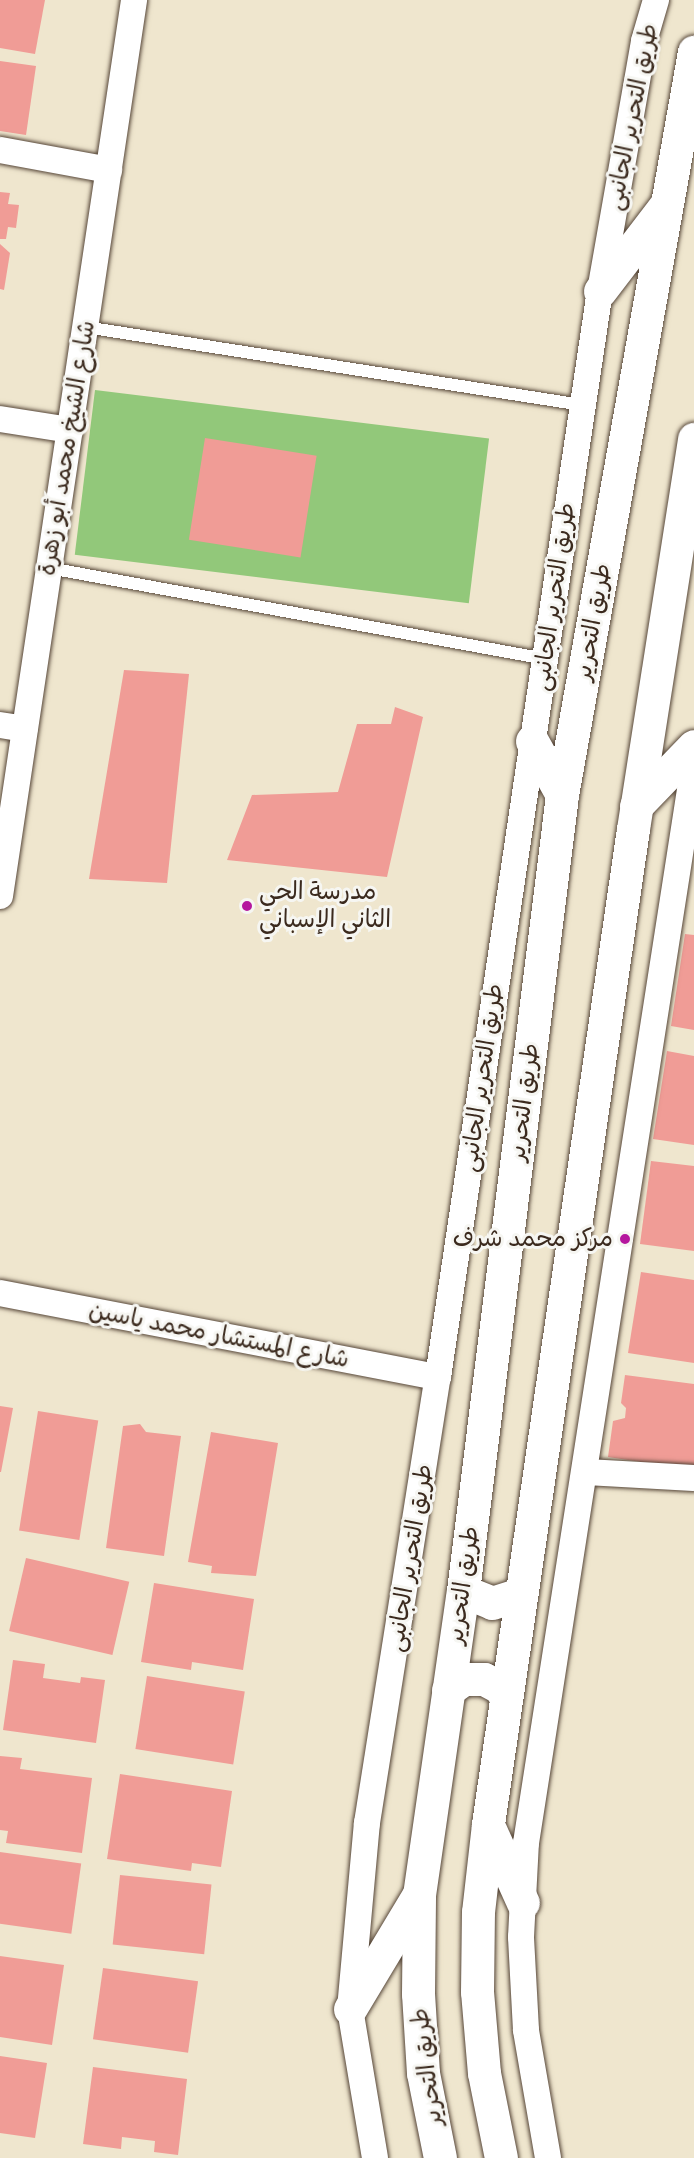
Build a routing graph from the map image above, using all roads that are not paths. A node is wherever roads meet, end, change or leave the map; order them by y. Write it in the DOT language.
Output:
graph roads {
  1 [pos="134,0"];
  2 [pos="656,0"];
  3 [pos="694,52"];
  4 [pos="0,150"];
  5 [pos="109,170"];
  6 [pos="668,202"];
  7 [pos="600,291"];
  8 [pos="85,327"];
  9 [pos="582,405"];
  10 [pos="0,419"];
  11 [pos="70,429"];
  12 [pos="694,439"];
  13 [pos="49,568"];
  14 [pos="546,658"];
  15 [pos="0,725"];
  16 [pos="25,729"];
  17 [pos="532,741"];
  18 [pos="694,746"];
  19 [pos="694,764"];
  20 [pos="562,795"];
  21 [pos="636,806"];
  22 [pos="0,896"];
  23 [pos="0,1293"];
  24 [pos="438,1377"];
  25 [pos="586,1472"];
  26 [pos="694,1478"];
  27 [pos="462,1591"];
  28 [pos="519,1594"];
  29 [pos="448,1690"];
  30 [pos="505,1697"];
  31 [pos="488,1824"];
  32 [pos="419,1895"];
  33 [pos="523,1903"];
  34 [pos="350,2009"];
  35 [pos="375,2158"];
  36 [pos="440,2158"];
  37 [pos="501,2158"];
  38 [pos="548,2158"];
  1 -- 5 [label="street, شارع الشيخ محمد أبو زهرة"];
  2 -- 7 [label="street, طريق التحرير الجانبى"];
  3 -- 6 [label="street, طريق التحرير"];
  4 -- 5 [label="street"];
  5 -- 8 [label="street, شارع الشيخ محمد أبو زهرة"];
  6 -- 7 [label="street"];
  6 -- 20 [label="street, طريق التحرير"];
  7 -- 9 [label="street, طريق التحرير الجانبى"];
  8 -- 9 [label="lane"];
  8 -- 11 [label="street, شارع الشيخ محمد أبو زهرة"];
  9 -- 14 [label="street, طريق التحرير الجانبى"];
  10 -- 11 [label="street"];
  11 -- 13 [label="street, شارع الشيخ محمد أبو زهرة"];
  12 -- 21 [label="street"];
  13 -- 14 [label="lane"];
  13 -- 16 [label="street, شارع الشيخ محمد أبو زهرة"];
  14 -- 17 [label="street, طريق التحرير الجانبى"];
  15 -- 16 [label="street"];
  16 -- 22 [label="street, شارع الشيخ محمد أبو زهرة"];
  17 -- 20 [label="street"];
  17 -- 24 [label="street, طريق التحرير الجانبى"];
  18 -- 21 [label="street"];
  19 -- 25 [label="street"];
  20 -- 27 [label="street, طريق التحرير"];
  21 -- 28 [label="street"];
  23 -- 24 [label="street, شارع المستشار محمد ياسين"];
  24 -- 34 [label="street, طريق التحرير الجانبى"];
  25 -- 26 [label="street"];
  25 -- 33 [label="street"];
  27 -- 28 [label="street"];
  27 -- 29 [label="street, طريق التحرير"];
  28 -- 30 [label="street"];
  29 -- 30 [label="street"];
  29 -- 32 [label="street, طريق التحرير"];
  30 -- 31 [label="street"];
  31 -- 33 [label="street"];
  31 -- 37 [label="street"];
  32 -- 34 [label="street"];
  32 -- 36 [label="street, طريق التحرير"];
  33 -- 38 [label="street"];
  34 -- 35 [label="street, طريق التحرير الجانبى"];
}
